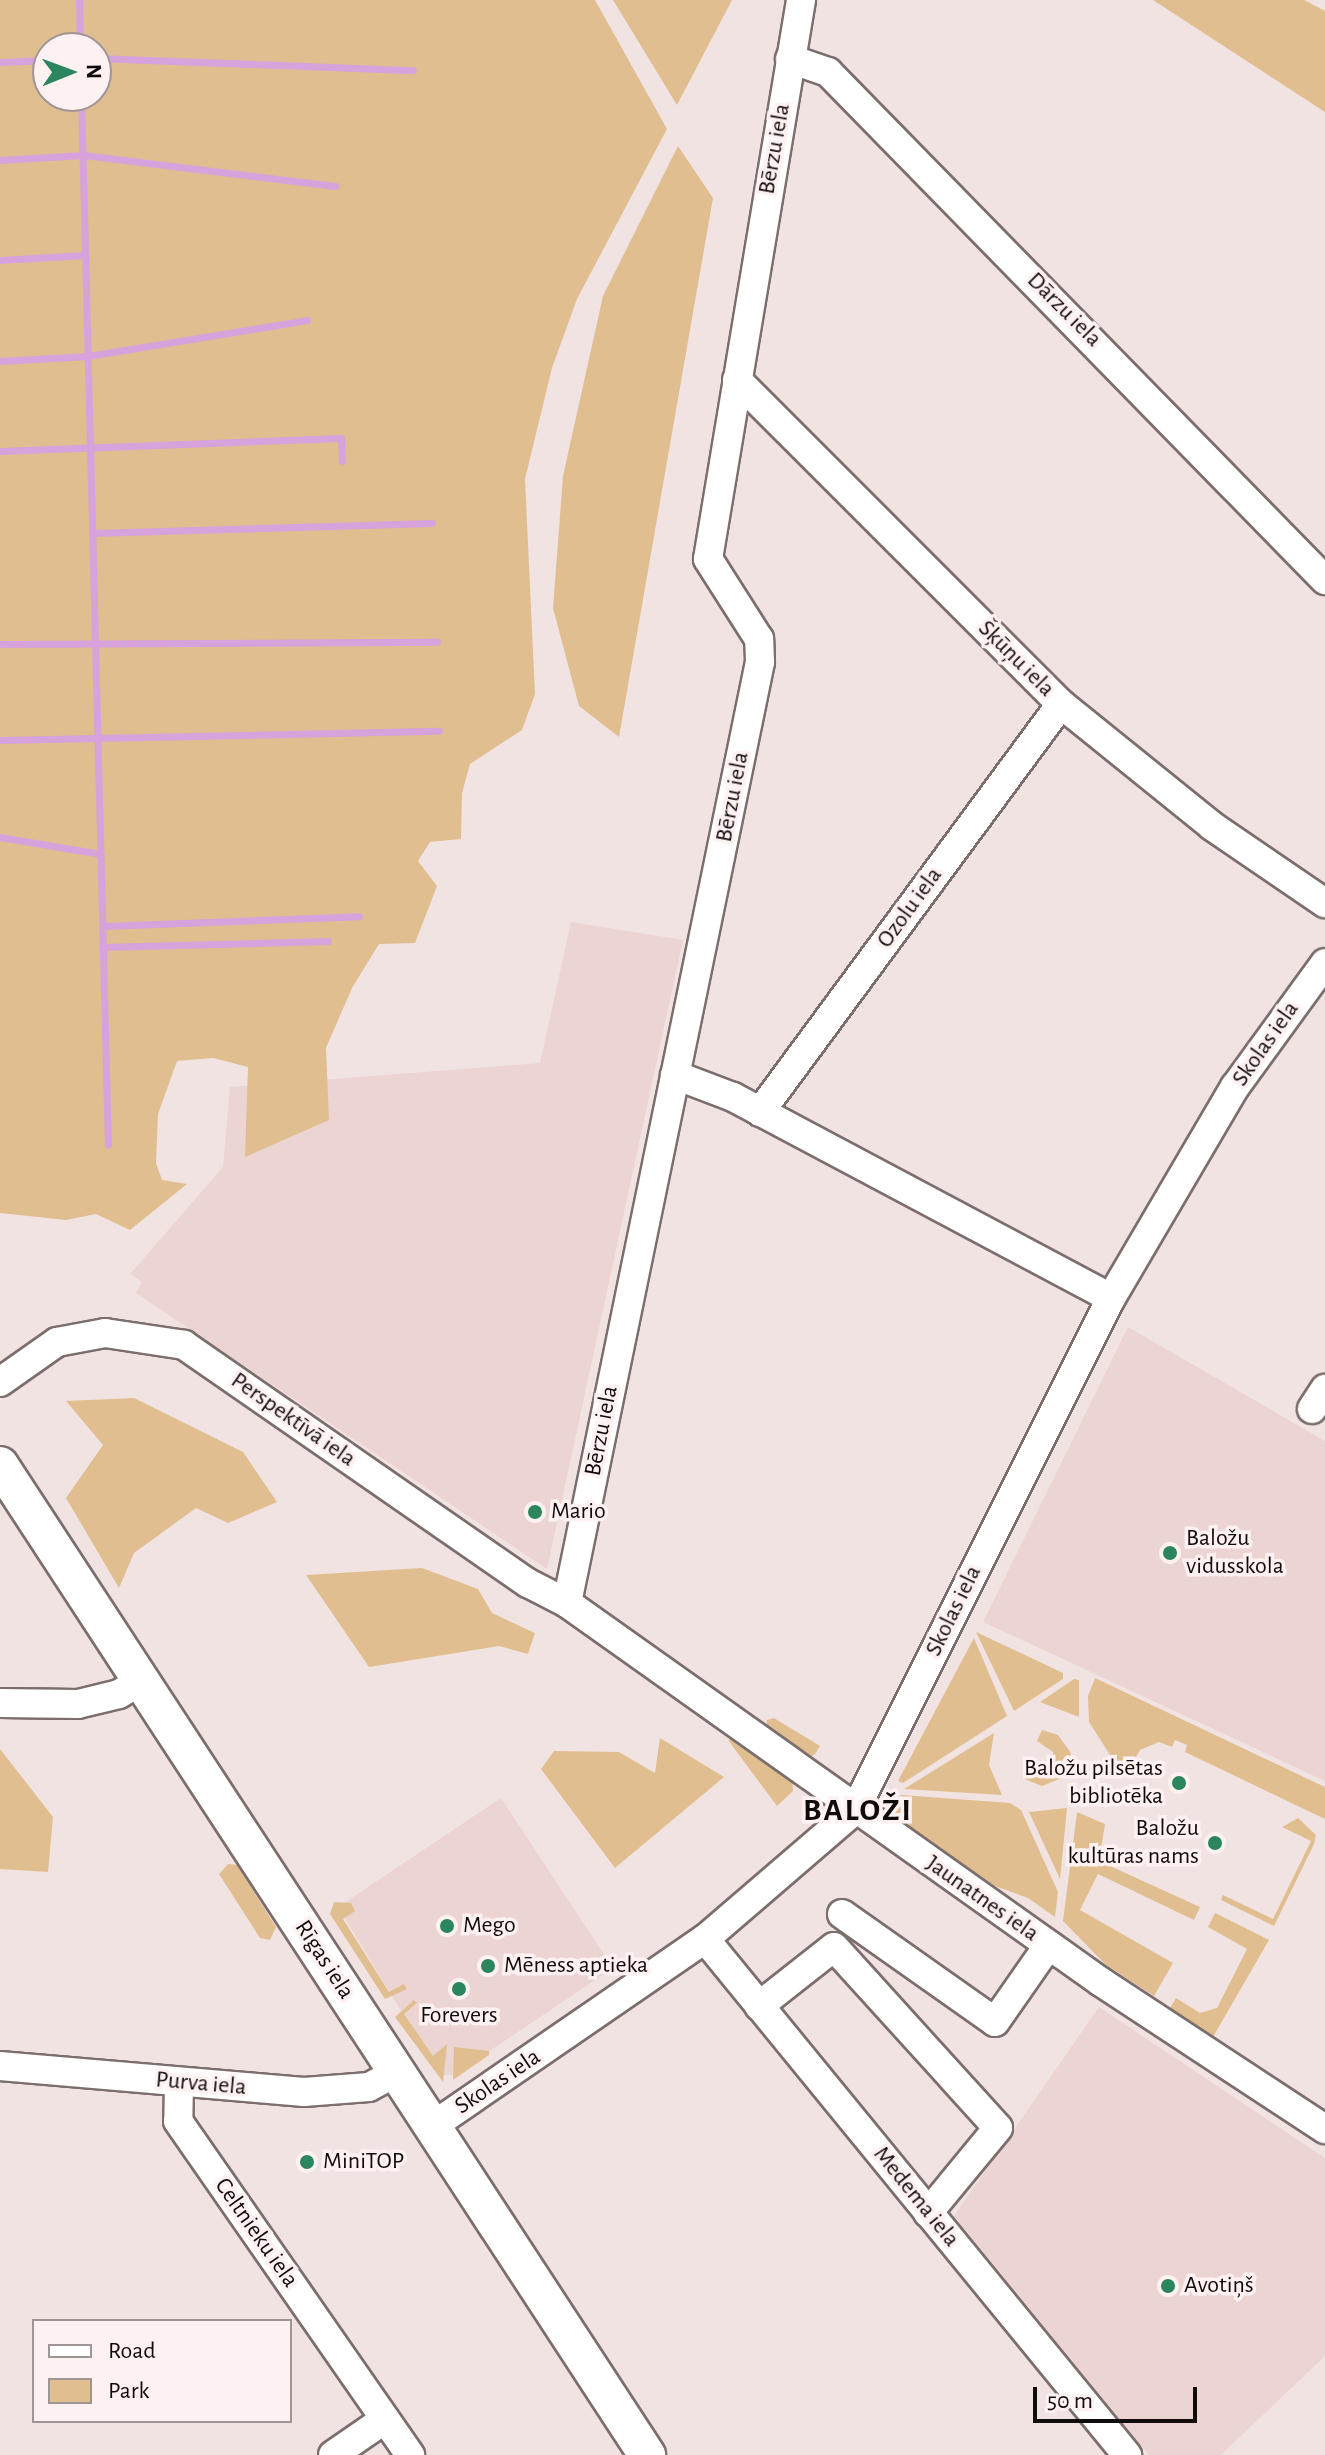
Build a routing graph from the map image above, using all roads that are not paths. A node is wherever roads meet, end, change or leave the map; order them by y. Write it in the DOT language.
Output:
graph roads {
  1 [pos="801,0"];
  2 [pos="790,59"];
  3 [pos="737,380"];
  4 [pos="1325,580"];
  5 [pos="1061,704"];
  6 [pos="1325,903"];
  7 [pos="1325,963"];
  8 [pos="675,1075"];
  9 [pos="760,1112"];
  10 [pos="1111,1298"];
  11 [pos="0,1382"];
  12 [pos="0,1465"];
  13 [pos="567,1603"];
  14 [pos="142,1680"];
  15 [pos="0,1703"];
  16 [pos="855,1810"];
  17 [pos="842,1914"];
  18 [pos="705,1939"];
  19 [pos="1048,1946"];
  20 [pos="759,2006"];
  21 [pos="0,2066"];
  22 [pos="397,2072"];
  23 [pos="179,2082"];
  24 [pos="434,2125"];
  25 [pos="1325,2129"];
  26 [pos="928,2213"];
  27 [pos="385,2419"];
  28 [pos="333,2455"];
  29 [pos="410,2455"];
  30 [pos="647,2455"];
  31 [pos="1127,2455"];
  1 -- 2 [label="street, Bērzu iela"];
  2 -- 3 [label="street, Bērzu iela"];
  2 -- 4 [label="street, Dārzu iela"];
  3 -- 5 [label="street, Šķūņu iela"];
  3 -- 8 [label="street, Bērzu iela"];
  5 -- 6 [label="street, Šķūņu iela"];
  5 -- 9 [label="street, Ozolu iela"];
  7 -- 10 [label="street, Skolas iela"];
  8 -- 9 [label="street"];
  8 -- 13 [label="street, Bērzu iela"];
  9 -- 10 [label="street"];
  10 -- 16 [label="street, Skolas iela"];
  11 -- 13 [label="street, Perspektīvā iela"];
  12 -- 14 [label="main road, Rīgas iela"];
  13 -- 16 [label="street, Jaunatnes iela"];
  14 -- 15 [label="street"];
  14 -- 22 [label="main road, Rīgas iela"];
  16 -- 18 [label="street, Skolas iela"];
  16 -- 19 [label="street, Jaunatnes iela"];
  17 -- 19 [label="street"];
  18 -- 20 [label="street, Medema iela"];
  18 -- 24 [label="street, Skolas iela"];
  19 -- 25 [label="street, Jaunatnes iela"];
  20 -- 26 [label="street, Medema iela"];
  20 -- 26 [label="street"];
  21 -- 23 [label="street, Purva iela"];
  22 -- 23 [label="street, Purva iela"];
  22 -- 24 [label="main road, Rīgas iela"];
  23 -- 27 [label="street, Celtnieku iela"];
  24 -- 30 [label="main road, Rīgas iela"];
  26 -- 31 [label="street, Medema iela"];
  27 -- 28 [label="street"];
  27 -- 29 [label="street, Celtnieku iela"];
}
